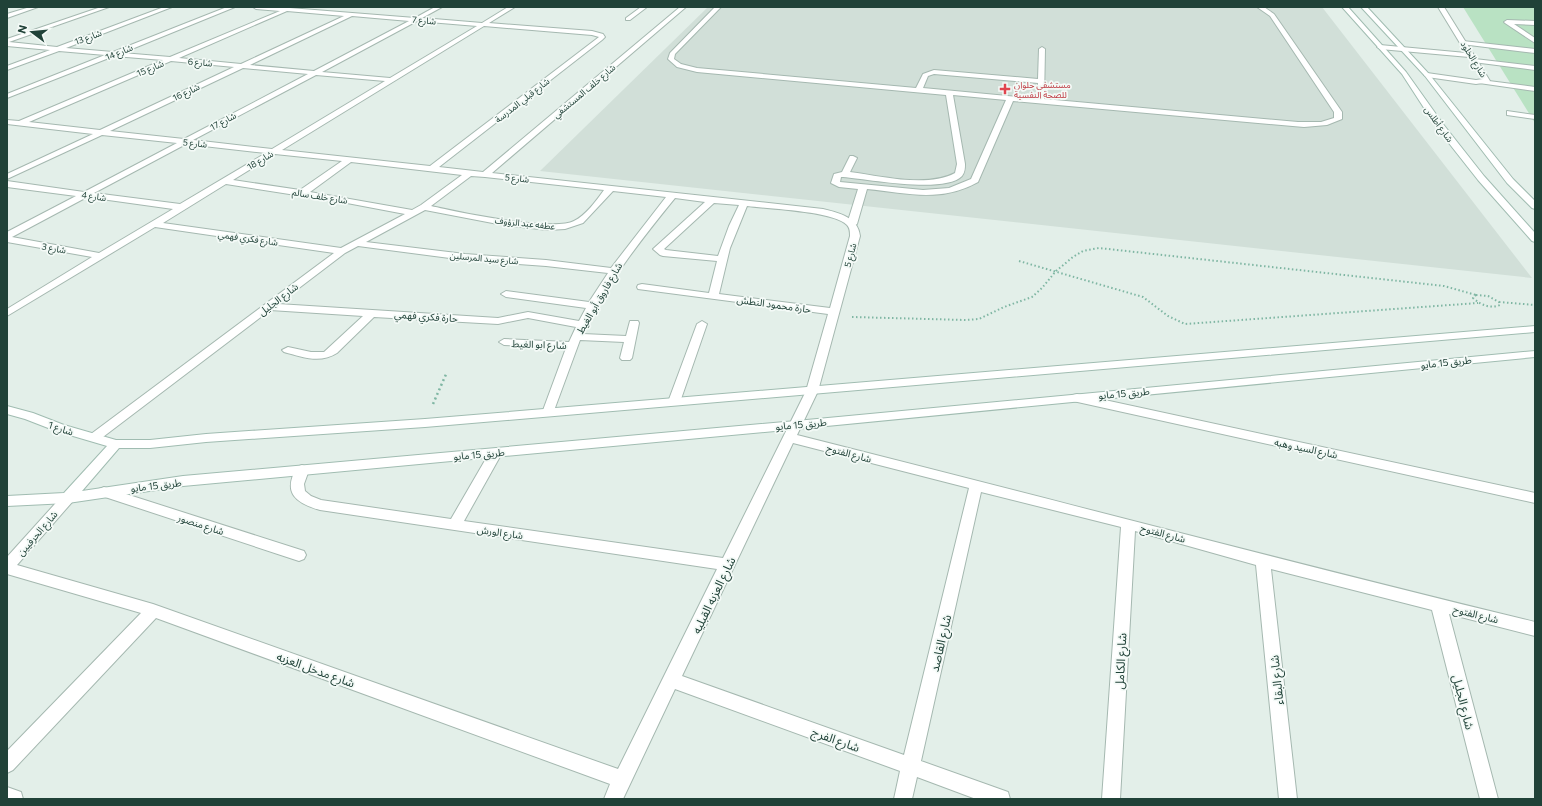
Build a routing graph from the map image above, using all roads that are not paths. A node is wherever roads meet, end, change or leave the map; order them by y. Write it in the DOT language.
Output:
graph roads {
  1 [pos="35,7"];
  2 [pos="106,7"];
  3 [pos="170,7"];
  4 [pos="232,7"];
  5 [pos="256,7"];
  6 [pos="366,7"];
  7 [pos="439,7"];
  8 [pos="512,7"];
  9 [pos="644,7"];
  10 [pos="683,7"];
  11 [pos="718,7"];
  12 [pos="1260,7"];
  13 [pos="1345,7"];
  14 [pos="1364,7"];
  15 [pos="1441,7"];
  16 [pos="289,8"];
  17 [pos="351,14"];
  18 [pos="7,16"];
  19 [pos="416,19"];
  20 [pos="628,19"];
  21 [pos="1535,23"];
  22 [pos="483,25"];
  23 [pos="592,33"];
  24 [pos="1535,40"];
  25 [pos="7,41"];
  26 [pos="1463,43"];
  27 [pos="7,44"];
  28 [pos="1380,47"];
  29 [pos="57,49"];
  30 [pos="1042,49"];
  31 [pos="1403,49"];
  32 [pos="1535,51"];
  33 [pos="113,54"];
  34 [pos="1473,58"];
  35 [pos="170,59"];
  36 [pos="241,66"];
  37 [pos="7,68"];
  38 [pos="1535,68"];
  39 [pos="315,72"];
  40 [pos="1428,75"];
  41 [pos="923,79"];
  42 [pos="392,80"];
  43 [pos="931,80"];
  44 [pos="1041,82"];
  45 [pos="1481,82"];
  46 [pos="1033,89"];
  47 [pos="919,90"];
  48 [pos="1041,90"];
  49 [pos="1535,90"];
  50 [pos="949,93"];
  51 [pos="7,96"];
  52 [pos="1010,99"];
  53 [pos="1041,101"];
  54 [pos="1510,113"];
  55 [pos="1535,117"];
  56 [pos="7,122"];
  57 [pos="20,123"];
  58 [pos="7,129"];
  59 [pos="101,132"];
  60 [pos="185,142"];
  61 [pos="274,151"];
  62 [pos="853,158"];
  63 [pos="349,160"];
  64 [pos="432,169"];
  65 [pos="469,173"];
  66 [pos="846,174"];
  67 [pos="486,175"];
  68 [pos="7,176"];
  69 [pos="225,181"];
  70 [pos="7,184"];
  71 [pos="863,187"];
  72 [pos="610,189"];
  73 [pos="302,193"];
  74 [pos="84,195"];
  75 [pos="672,196"];
  76 [pos="712,200"];
  77 [pos="744,204"];
  78 [pos="1535,206"];
  79 [pos="424,207"];
  80 [pos="181,208"];
  81 [pos="414,213"];
  82 [pos="154,224"];
  83 [pos="852,224"];
  84 [pos="7,236"];
  85 [pos="7,239"];
  86 [pos="1535,239"];
  87 [pos="355,243"];
  88 [pos="342,251"];
  89 [pos="100,256"];
  90 [pos="722,259"];
  91 [pos="613,271"];
  92 [pos="642,287"];
  93 [pos="506,294"];
  94 [pos="714,296"];
  95 [pos="592,306"];
  96 [pos="269,307"];
  97 [pos="10,309"];
  98 [pos="372,313"];
  99 [pos="834,314"];
  100 [pos="634,323"];
  101 [pos="702,324"];
  102 [pos="582,325"];
  103 [pos="1535,329"];
  104 [pos="630,339"];
  105 [pos="575,341"];
  106 [pos="504,342"];
  107 [pos="288,350"];
  108 [pos="1535,354"];
  109 [pos="626,358"];
  110 [pos="812,391"];
  111 [pos="1077,398"];
  112 [pos="674,402"];
  113 [pos="7,410"];
  114 [pos="548,413"];
  115 [pos="793,431"];
  116 [pos="96,437"];
  117 [pos="116,444"];
  118 [pos="496,453"];
  119 [pos="302,470"];
  120 [pos="976,486"];
  121 [pos="104,492"];
  122 [pos="68,498"];
  123 [pos="1535,498"];
  124 [pos="7,501"];
  125 [pos="1128,524"];
  126 [pos="455,525"];
  127 [pos="299,555"];
  128 [pos="1264,561"];
  129 [pos="728,565"];
  130 [pos="7,568"];
  131 [pos="1439,605"];
  132 [pos="153,610"];
  133 [pos="1535,629"];
  134 [pos="672,680"];
  135 [pos="7,764"];
  136 [pos="912,767"];
  137 [pos="623,780"];
  138 [pos="7,796"];
  139 [pos="14,799"];
  140 [pos="613,799"];
  141 [pos="903,799"];
  142 [pos="1001,799"];
  143 [pos="1111,799"];
  144 [pos="1288,799"];
  145 [pos="1489,799"];
  1 -- 18 [label="street"];
  2 -- 25 [label="street"];
  3 -- 29 [label="street, شارع 13"];
  4 -- 33 [label="street, شارع 14"];
  5 -- 16 [label="street, شارع 7"];
  6 -- 17 [label="street, شارع 16"];
  7 -- 19 [label="street, شارع 17"];
  8 -- 22 [label="street, شارع 18"];
  9 -- 20 [label="street"];
  10 -- 67 [label="street, شارع خلف المستشفي"];
  11 -- 47 [label="street"];
  12 -- 53 [label="street"];
  13 -- 28 [label="street, شارع أطلس"];
  14 -- 31 [label="street, شارع أطلس"];
  15 -- 26 [label="street, شارع الخلود"];
  16 -- 17 [label="street, شارع 7"];
  16 -- 35 [label="street, شارع 15"];
  17 -- 19 [label="street, شارع 7"];
  17 -- 36 [label="street, شارع 16"];
  19 -- 22 [label="street, شارع 7"];
  19 -- 39 [label="street, شارع 17"];
  21 -- 24 [label="street"];
  22 -- 23 [label="street, شارع 7"];
  22 -- 42 [label="street, شارع 18"];
  23 -- 64 [label="street, شارع قبلي المدرسة"];
  26 -- 32 [label="street"];
  26 -- 34 [label="street, شارع الخلود"];
  27 -- 29 [label="street, شارع 6"];
  28 -- 31 [label="street"];
  28 -- 86 [label="street, شارع أطلس"];
  29 -- 33 [label="street, شارع 6"];
  29 -- 37 [label="street, شارع 13"];
  30 -- 44 [label="street"];
  31 -- 34 [label="street"];
  31 -- 40 [label="street, شارع أطلس"];
  33 -- 35 [label="street, شارع 6"];
  33 -- 51 [label="street, شارع 14"];
  34 -- 38 [label="street"];
  34 -- 45 [label="street, شارع الخلود"];
  35 -- 36 [label="street, شارع 6"];
  35 -- 57 [label="street, شارع 15"];
  36 -- 39 [label="street, شارع 6"];
  36 -- 59 [label="street, شارع 16"];
  39 -- 42 [label="street, شارع 6"];
  39 -- 60 [label="street, شارع 17"];
  40 -- 45 [label="street, شارع الخلود"];
  40 -- 78 [label="street, شارع أطلس"];
  41 -- 43 [label="street"];
  41 -- 44 [label="street"];
  41 -- 47 [label="street"];
  42 -- 61 [label="street, شارع 18"];
  44 -- 48 [label="street"];
  45 -- 49 [label="street"];
  46 -- 48 [label="street"];
  47 -- 50 [label="street"];
  48 -- 53 [label="street"];
  50 -- 52 [label="street"];
  50 -- 66 [label="street"];
  52 -- 53 [label="street"];
  52 -- 71 [label="street"];
  54 -- 55 [label="street"];
  56 -- 57 [label="street, شارع 5"];
  57 -- 58 [label="street, شارع 15"];
  57 -- 59 [label="street, شارع 5"];
  59 -- 60 [label="street, شارع 5"];
  59 -- 68 [label="street, شارع 16"];
  60 -- 61 [label="street, شارع 5"];
  60 -- 74 [label="street, شارع 17"];
  61 -- 63 [label="street, شارع 5"];
  61 -- 69 [label="street, شارع 18"];
  62 -- 66 [label="street"];
  63 -- 64 [label="street, شارع 5"];
  63 -- 73 [label="street"];
  64 -- 65 [label="street, شارع 5"];
  65 -- 67 [label="street, شارع 5"];
  65 -- 79 [label="street, شارع الجليل"];
  66 -- 71 [label="street"];
  67 -- 72 [label="street, شارع 5"];
  69 -- 73 [label="street, شارع خلف سالم"];
  69 -- 80 [label="street, شارع 18"];
  70 -- 74 [label="street, شارع 4"];
  71 -- 83 [label="street"];
  72 -- 75 [label="street, شارع 5"];
  72 -- 79 [label="street, عطفه عبد الرؤوف"];
  73 -- 81 [label="street, شارع خلف سالم"];
  74 -- 80 [label="street, شارع 4"];
  74 -- 84 [label="street, شارع 17"];
  75 -- 76 [label="street, شارع 5"];
  75 -- 91 [label="street, شارع فاروق أبو الغيط"];
  76 -- 77 [label="street, شارع 5"];
  76 -- 90 [label="street"];
  77 -- 83 [label="street, شارع 5"];
  77 -- 90 [label="street"];
  79 -- 81 [label="street, شارع الجليل"];
  80 -- 82 [label="street, شارع 18"];
  81 -- 87 [label="street, شارع الجليل"];
  82 -- 88 [label="street, شارع فكري فهمي"];
  82 -- 89 [label="street, شارع 18"];
  83 -- 99 [label="street, شارع 5"];
  85 -- 89 [label="street, شارع 3"];
  87 -- 88 [label="street, شارع الجليل"];
  87 -- 91 [label="street, شارع سيد المرسلين"];
  88 -- 96 [label="street, شارع الجليل"];
  89 -- 97 [label="street, شارع 18"];
  90 -- 94 [label="street"];
  91 -- 95 [label="street, شارع فاروق أبو الغيط"];
  92 -- 94 [label="street, حارة محمود النطش"];
  93 -- 95 [label="street"];
  94 -- 99 [label="street, حارة محمود النطش"];
  95 -- 102 [label="street, شارع فاروق أبو الغيط"];
  96 -- 98 [label="street, حارة فكري فهمي"];
  96 -- 116 [label="street, شارع الجليل"];
  98 -- 102 [label="street, حارة فكري فهمي"];
  98 -- 107 [label="street"];
  99 -- 110 [label="street, شارع 5"];
  100 -- 104 [label="street"];
  101 -- 112 [label="street"];
  102 -- 105 [label="street, شارع فاروق أبو الغيط"];
  103 -- 110 [label="street"];
  104 -- 105 [label="street, شارع ابو الغيط"];
  104 -- 109 [label="street"];
  105 -- 106 [label="street, شارع ابو الغيط"];
  105 -- 114 [label="street, شارع فاروق أبو الغيط"];
  108 -- 111 [label="street, طريق 15 مايو"];
  110 -- 112 [label="street"];
  110 -- 115 [label="street, شارع العزبه القبليه"];
  111 -- 115 [label="street, طريق 15 مايو"];
  111 -- 123 [label="street, شارع السيد وهبه"];
  112 -- 114 [label="street"];
  113 -- 116 [label="street, شارع 1"];
  114 -- 117 [label="street"];
  115 -- 118 [label="street, طريق 15 مايو"];
  115 -- 120 [label="street, شارع الفتوح"];
  115 -- 129 [label="street, شارع العزبه القبليه"];
  116 -- 117 [label="street, شارع 1"];
  117 -- 122 [label="street, شارع الحرفيين"];
  118 -- 119 [label="street, طريق 15 مايو"];
  118 -- 126 [label="street"];
  119 -- 121 [label="street, طريق 15 مايو"];
  119 -- 126 [label="street, شارع الورش"];
  120 -- 125 [label="street, شارع الفتوح"];
  120 -- 136 [label="street, شارع القاصد"];
  121 -- 122 [label="street, طريق 15 مايو"];
  121 -- 127 [label="street, شارع منصور"];
  122 -- 124 [label="street"];
  122 -- 130 [label="street, شارع الحرفيين"];
  125 -- 128 [label="street, شارع الفتوح"];
  125 -- 143 [label="street, شارع الكامل"];
  126 -- 129 [label="street, شارع الورش"];
  128 -- 131 [label="street, شارع الفتوح"];
  128 -- 144 [label="street, شارع البقاء"];
  129 -- 134 [label="street, شارع العزبه القبليه"];
  130 -- 132 [label="street, شارع مدخل العزبه"];
  131 -- 133 [label="street, شارع الفتوح"];
  131 -- 145 [label="street, شارع الجليل"];
  132 -- 135 [label="street"];
  132 -- 137 [label="street, شارع مدخل العزبه"];
  134 -- 136 [label="street, شارع الفرج"];
  134 -- 137 [label="street, شارع العزبه القبليه"];
  136 -- 141 [label="street, شارع القاصد"];
  136 -- 142 [label="street, شارع الفرج"];
  137 -- 140 [label="street, شارع العزبه القبليه"];
  138 -- 139 [label="street"];
}
